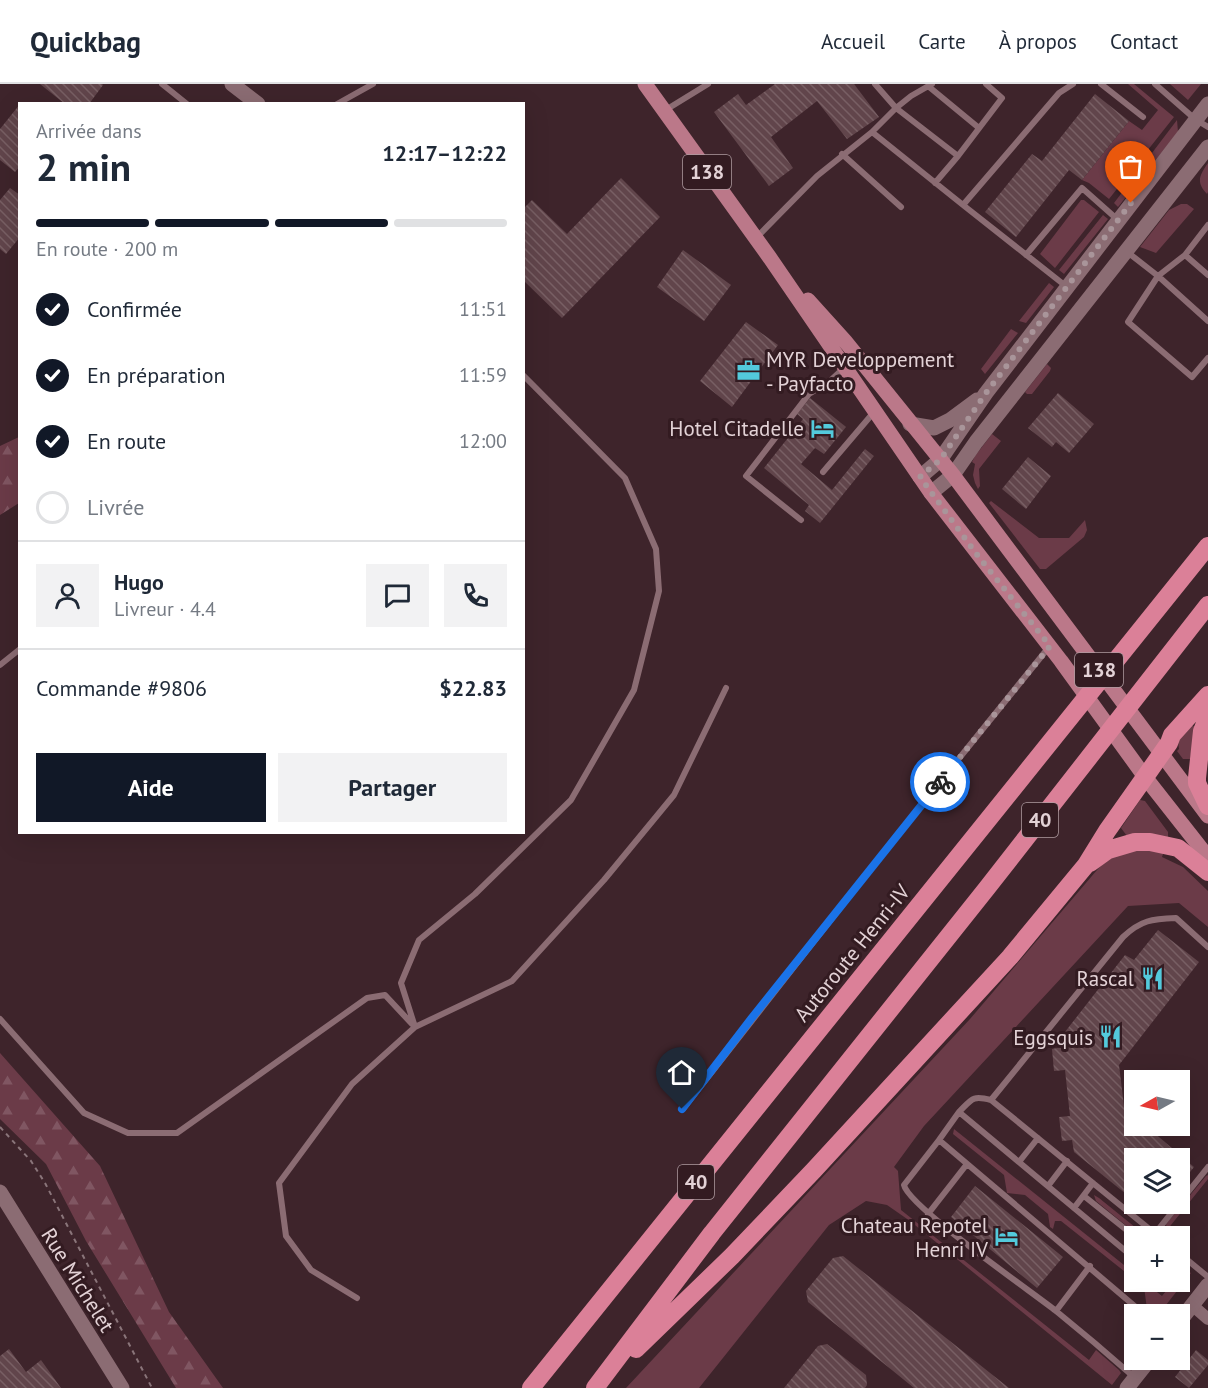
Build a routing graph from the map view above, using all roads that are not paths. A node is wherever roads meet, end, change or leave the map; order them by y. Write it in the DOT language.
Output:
graph roads {
  1 [pos="162,84"];
  2 [pos="232,84"];
  3 [pos="373,84"];
  4 [pos="645,84"];
  5 [pos="708,84"];
  6 [pos="875,84"];
  7 [pos="986,84"];
  8 [pos="1073,84"];
  9 [pos="1101,84"];
  10 [pos="1155,84"];
  11 [pos="930,85"];
  12 [pos="184,102"];
  13 [pos="252,102"];
  14 [pos="341,102"];
  15 [pos="1208,104"];
  16 [pos="896,108"];
  17 [pos="663,111"];
  18 [pos="1143,117"];
  19 [pos="1202,123"];
  20 [pos="979,128"];
  21 [pos="872,132"];
  22 [pos="1208,147"];
  23 [pos="842,154"];
  24 [pos="958,156"];
  25 [pos="935,183"];
  26 [pos="963,205"];
  27 [pos="901,207"];
  28 [pos="1118,220"];
  29 [pos="1208,225"];
  30 [pos="755,239"];
  31 [pos="1126,251"];
  32 [pos="1026,255"];
  33 [pos="1185,255"];
  34 [pos="770,258"];
  35 [pos="1208,275"];
  36 [pos="1158,276"];
  37 [pos="1067,287"];
  38 [pos="1208,321"];
  39 [pos="1208,358"];
  40 [pos="844,368"];
  41 [pos="525,377"];
  42 [pos="986,393"];
  43 [pos="874,411"];
  44 [pos="910,424"];
  45 [pos="940,460"];
  46 [pos="823,472"];
  47 [pos="953,475"];
  48 [pos="920,477"];
  49 [pos="931,493"];
  50 [pos="801,520"];
  51 [pos="1208,546"];
  52 [pos="1208,605"];
  53 [pos="1050,646"];
  54 [pos="18,650"];
  55 [pos="0,664"];
  56 [pos="726,688"];
  57 [pos="1208,695"];
  58 [pos="1208,716"];
  59 [pos="1161,753"];
  60 [pos="1145,777"];
  61 [pos="1208,806"];
  62 [pos="1208,816"];
  63 [pos="1208,857"];
  64 [pos="1086,866"];
  65 [pos="1208,872"];
  66 [pos="1208,947"];
  67 [pos="0,1019"];
  68 [pos="415,1027"];
  69 [pos="991,1100"];
  70 [pos="682,1109"];
  71 [pos="959,1112"];
  72 [pos="1038,1138"];
  73 [pos="939,1140"];
  74 [pos="1067,1161"];
  75 [pos="1019,1162"];
  76 [pos="967,1164"];
  77 [pos="1208,1167"];
  78 [pos="1093,1183"];
  79 [pos="1048,1186"];
  80 [pos="0,1192"];
  81 [pos="1084,1196"];
  82 [pos="1074,1208"];
  83 [pos="928,1214"];
  84 [pos="1144,1226"];
  85 [pos="1162,1226"];
  86 [pos="1124,1228"];
  87 [pos="1124,1250"];
  88 [pos="1190,1261"];
  89 [pos="1090,1266"];
  90 [pos="1208,1277"];
  91 [pos="1208,1285"];
  92 [pos="357,1298"];
  93 [pos="1133,1304"];
  94 [pos="1192,1305"];
  95 [pos="1190,1308"];
  96 [pos="1056,1311"];
  97 [pos="1208,1319"];
  98 [pos="1141,1370"];
  99 [pos="1131,1383"];
  100 [pos="122,1388"];
  101 [pos="531,1388"];
  102 [pos="595,1388"];
  1 -- 12 [label="lane"];
  2 -- 13 [label="main road"];
  3 -- 14 [label="lane"];
  4 -- 17 [label="main road, 138"];
  5 -- 17 [label="lane"];
  6 -- 16 [label="lane"];
  7 -- 20 [label="lane"];
  8 -- 26 [label="lane"];
  9 -- 18 [label="lane"];
  10 -- 19 [label="lane"];
  11 -- 16 [label="lane"];
  11 -- 20 [label="lane"];
  15 -- 19 [label="main road"];
  16 -- 21 [label="lane"];
  16 -- 24 [label="lane"];
  17 -- 30 [label="main road, 138"];
  19 -- 28 [label="main road"];
  20 -- 24 [label="lane"];
  21 -- 23 [label="lane"];
  21 -- 25 [label="lane"];
  22 -- 31 [label="main road"];
  23 -- 27 [label="lane"];
  23 -- 30 [label="lane"];
  24 -- 25 [label="lane"];
  25 -- 26 [label="lane"];
  26 -- 32 [label="lane"];
  28 -- 32 [label="lane"];
  28 -- 37 [label="main road"];
  29 -- 33 [label="lane"];
  30 -- 34 [label="main road, 138"];
  31 -- 36 [label="lane"];
  31 -- 47 [label="main road"];
  32 -- 37 [label="lane"];
  33 -- 35 [label="lane"];
  33 -- 36 [label="lane"];
  34 -- 40 [label="main road, 138"];
  34 -- 44 [label="main road, 138"];
  36 -- 38 [label="lane"];
  36 -- 39 [label="lane"];
  37 -- 42 [label="main road"];
  40 -- 43 [label="main road, 138"];
  40 -- 50 [label="lane"];
  41 -- 68 [label="lane"];
  42 -- 44 [label="main road"];
  42 -- 45 [label="main road"];
  43 -- 46 [label="lane"];
  43 -- 48 [label="main road, 138"];
  44 -- 45 [label="main road, 138"];
  45 -- 47 [label="main road, 138"];
  45 -- 48 [label="main road"];
  47 -- 49 [label="main road"];
  47 -- 59 [label="main road, 138"];
  48 -- 49 [label="main road, 138"];
  49 -- 53 [label="main road, 138"];
  51 -- 101 [label="highway, Autoroute Henri-IV / 40"];
  52 -- 102 [label="highway, 40"];
  53 -- 60 [label="main road, 138"];
  53 -- 70 [label="lane"];
  54 -- 55 [label="lane"];
  56 -- 68 [label="lane"];
  57 -- 59 [label="highway"];
  58 -- 61 [label="highway"];
  59 -- 60 [label="highway"];
  59 -- 62 [label="main road, 138"];
  60 -- 63 [label="main road, 138"];
  60 -- 64 [label="highway"];
  64 -- 65 [label="highway"];
  64 -- 102 [label="highway"];
  66 -- 69 [label="lane"];
  67 -- 68 [label="lane"];
  68 -- 92 [label="lane"];
  69 -- 71 [label="lane"];
  69 -- 72 [label="lane"];
  71 -- 73 [label="lane"];
  71 -- 75 [label="lane"];
  72 -- 74 [label="lane"];
  72 -- 75 [label="lane"];
  73 -- 76 [label="lane"];
  73 -- 83 [label="lane"];
  74 -- 78 [label="lane"];
  74 -- 79 [label="lane"];
  75 -- 79 [label="lane"];
  76 -- 83 [label="lane"];
  76 -- 89 [label="lane"];
  77 -- 85 [label="lane"];
  78 -- 81 [label="lane"];
  78 -- 84 [label="lane"];
  79 -- 82 [label="lane"];
  80 -- 100 [label="main road, Rue Michelet"];
  81 -- 82 [label="lane"];
  81 -- 86 [label="lane"];
  82 -- 87 [label="lane"];
  83 -- 96 [label="lane"];
  88 -- 90 [label="lane"];
  89 -- 93 [label="lane"];
  89 -- 96 [label="lane"];
  91 -- 94 [label="main road"];
  94 -- 95 [label="main road"];
  94 -- 97 [label="street"];
  96 -- 99 [label="lane"];
  98 -- 99 [label="main road"];
}
